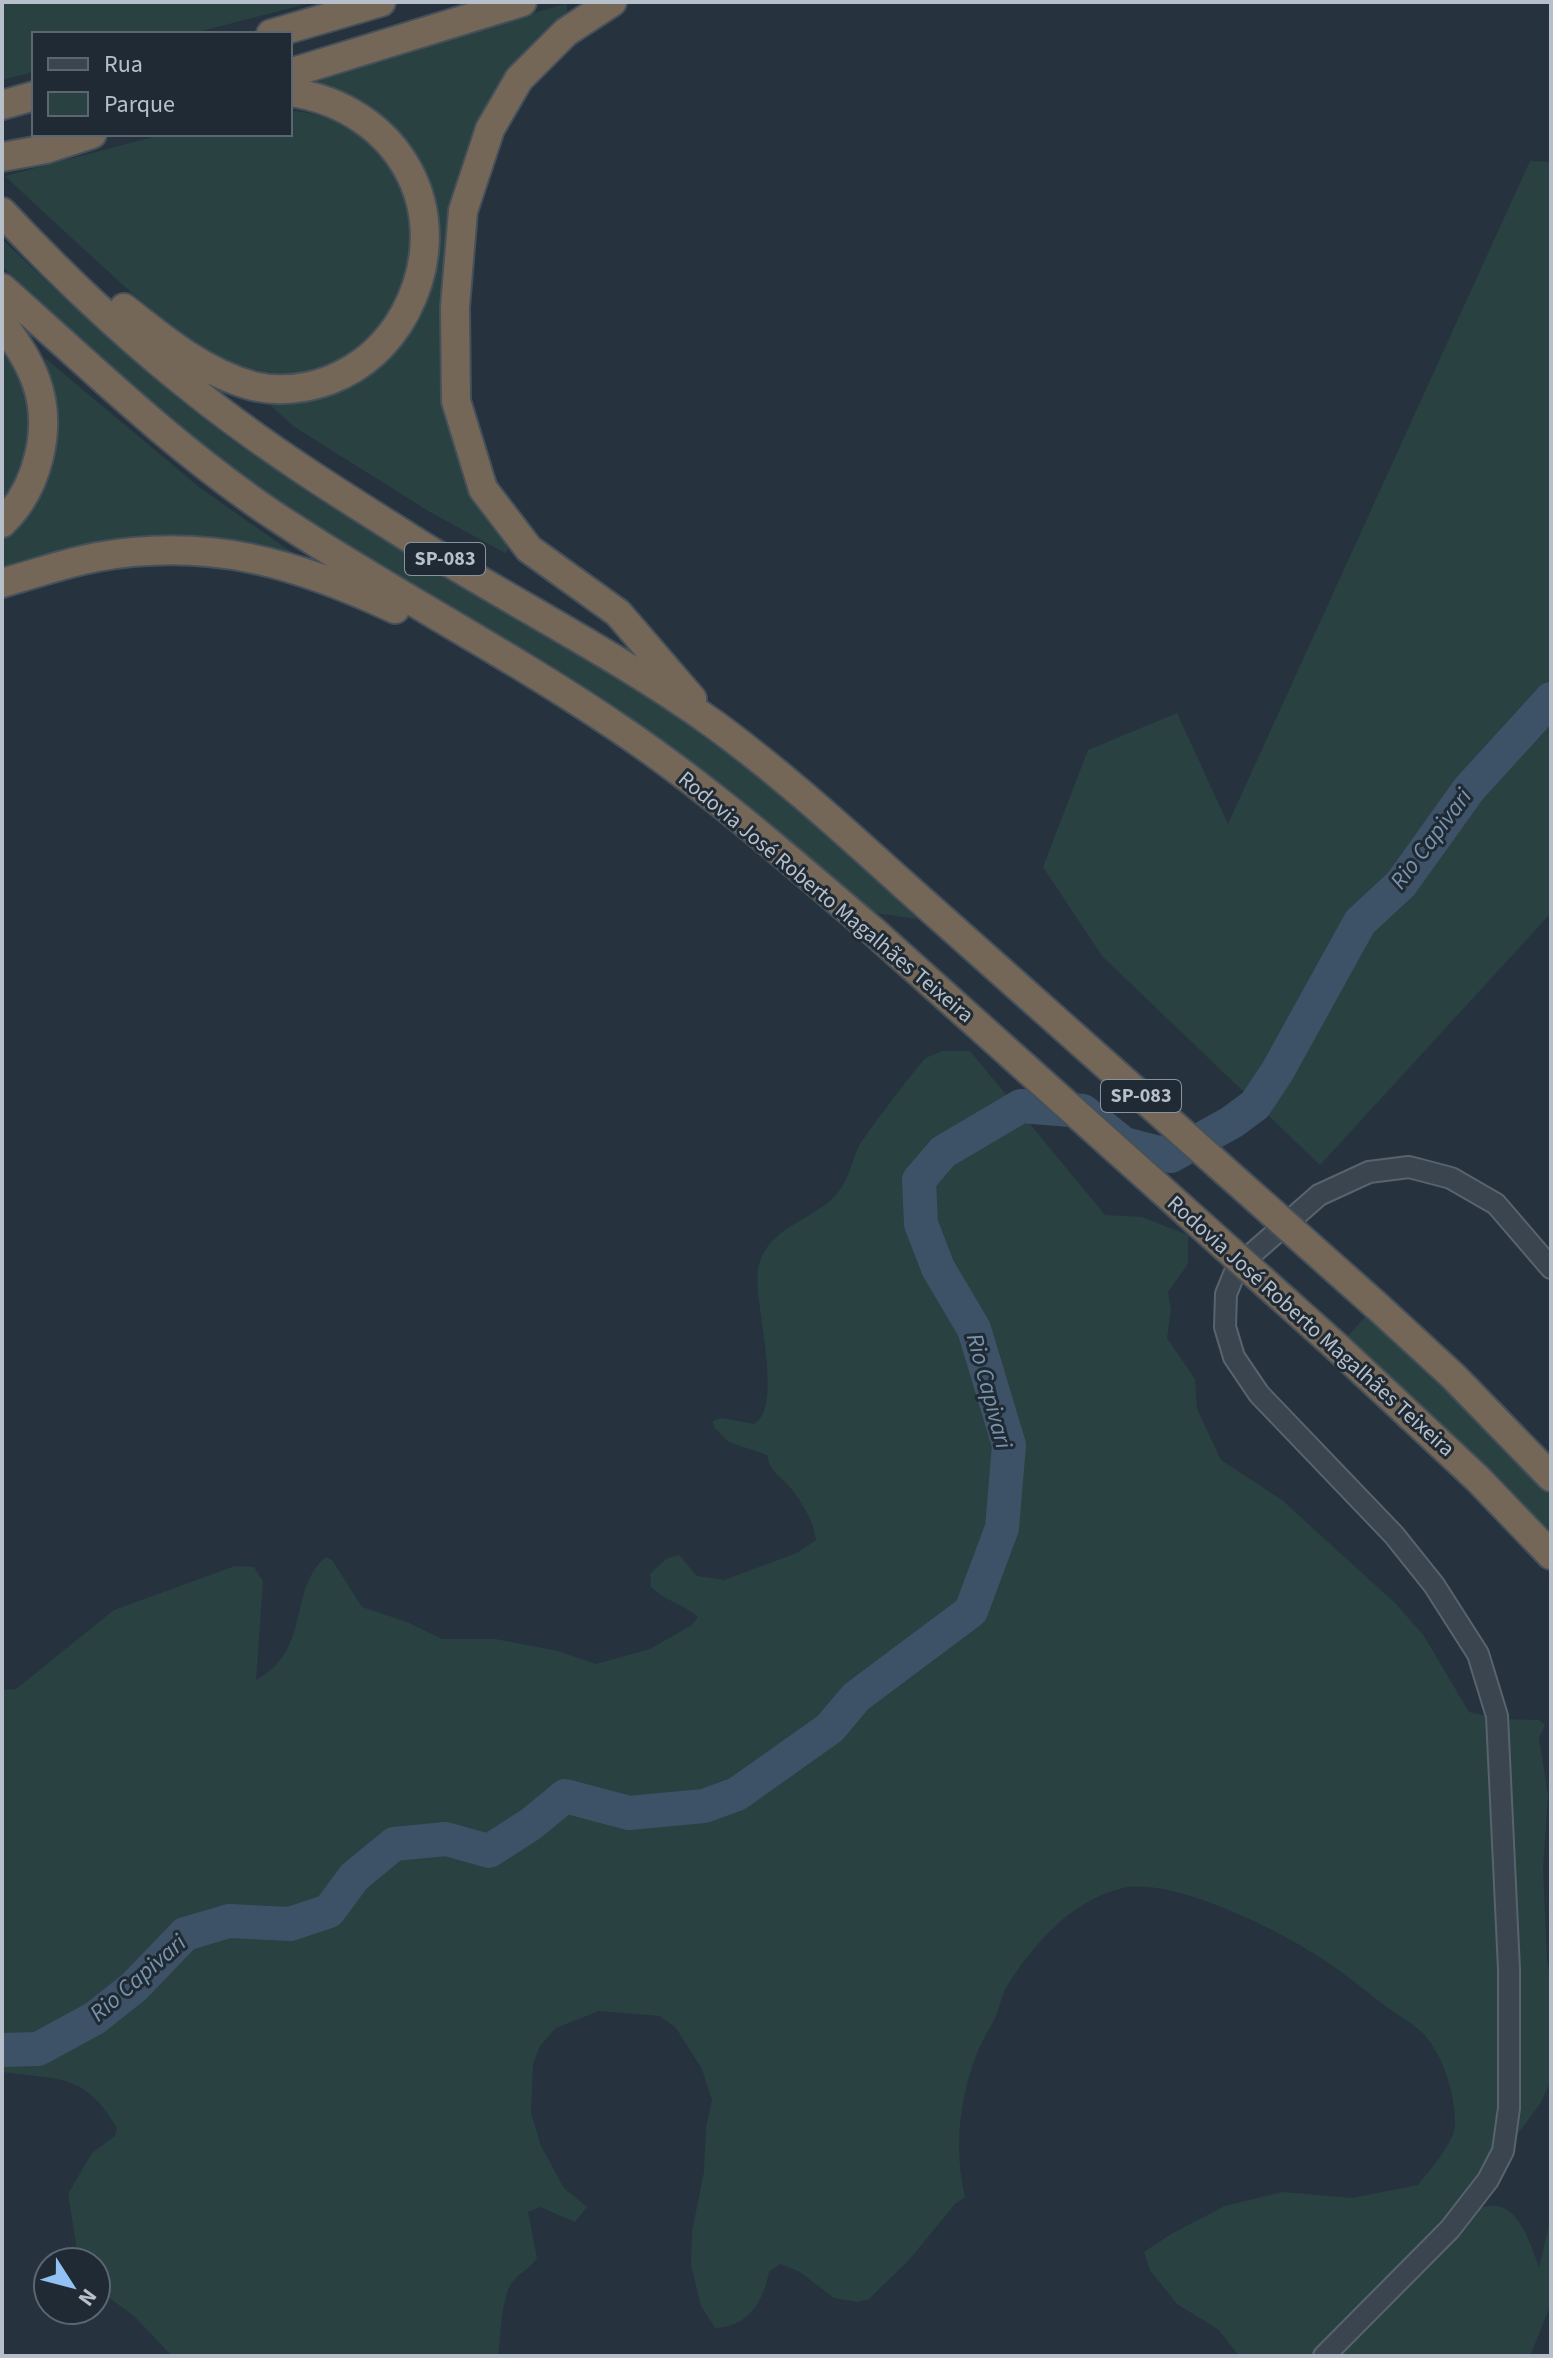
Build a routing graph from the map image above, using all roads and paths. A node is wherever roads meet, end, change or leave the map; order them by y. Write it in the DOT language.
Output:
graph roads {
  1 [pos="381,2"];
  2 [pos="522,2"];
  3 [pos="612,2"];
  4 [pos="278,32"];
  5 [pos="292,72"];
  6 [pos="292,92"];
  7 [pos="32,97"];
  8 [pos="2,105"];
  9 [pos="86,136"];
  10 [pos="2,157"];
  11 [pos="2,211"];
  12 [pos="2,288"];
  13 [pos="2,322"];
  14 [pos="2,523"];
  15 [pos="2,583"];
  16 [pos="538,676"];
  17 [pos="713,724"];
  18 [pos="1551,1268"];
  19 [pos="1551,1477"];
  20 [pos="1551,1555"];
  21 [pos="1324,2356"];
  1 -- 4 [label="highway"];
  2 -- 5 [label="highway"];
  3 -- 17 [label="highway"];
  6 -- 11 [label="highway"];
  7 -- 8 [label="highway"];
  9 -- 10 [label="highway"];
  11 -- 17 [label="highway, SP-083"];
  12 -- 16 [label="highway, Rodovia José Roberto Magalhães Teixeira / SP-083"];
  13 -- 14 [label="highway"];
  15 -- 16 [label="highway"];
  16 -- 20 [label="highway, Rodovia José Roberto Magalhães Teixeira / SP-083, bridge"];
  17 -- 19 [label="highway, SP-083, bridge"];
  18 -- 21 [label="street"];
}
